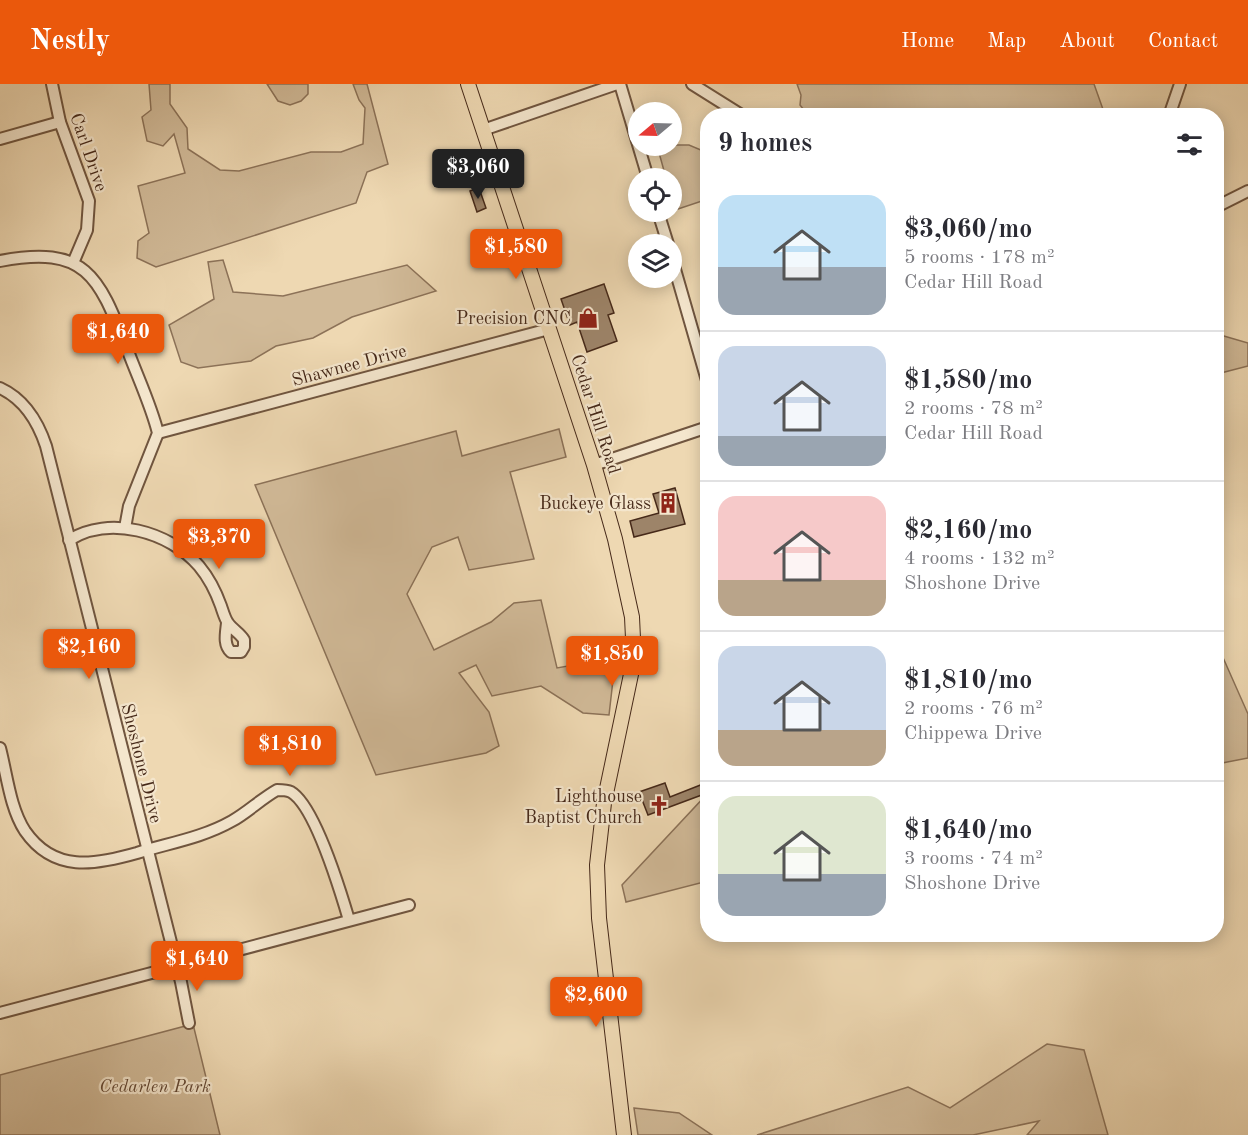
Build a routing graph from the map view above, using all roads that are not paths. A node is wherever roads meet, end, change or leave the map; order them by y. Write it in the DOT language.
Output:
graph roads {
  1 [pos="52,84"];
  2 [pos="468,84"];
  3 [pos="618,84"];
  4 [pos="692,84"];
  5 [pos="1180,84"];
  6 [pos="730,108"];
  7 [pos="1172,108"];
  8 [pos="60,122"];
  9 [pos="483,130"];
  10 [pos="0,139"];
  11 [pos="645,168"];
  12 [pos="1248,191"];
  13 [pos="1224,203"];
  14 [pos="0,261"];
  15 [pos="72,263"];
  16 [pos="680,288"];
  17 [pos="549,329"];
  18 [pos="700,356"];
  19 [pos="0,388"];
  20 [pos="700,430"];
  21 [pos="158,434"];
  22 [pos="594,465"];
  23 [pos="125,528"];
  24 [pos="69,540"];
  25 [pos="227,623"];
  26 [pos="0,748"];
  27 [pos="148,851"];
  28 [pos="409,905"];
  29 [pos="349,920"];
  30 [pos="177,967"];
  31 [pos="0,1013"];
  32 [pos="189,1023"];
  33 [pos="624,1135"];
  1 -- 8 [label="street, Carl Drive"];
  2 -- 9 [label="main road, Cedar Hill Road"];
  3 -- 9 [label="street"];
  3 -- 11 [label="street"];
  4 -- 6 [label="street"];
  5 -- 7 [label="street"];
  8 -- 10 [label="street"];
  8 -- 15 [label="street, Carl Drive"];
  9 -- 17 [label="main road, Cedar Hill Road"];
  12 -- 13 [label="street"];
  14 -- 15 [label="street"];
  15 -- 21 [label="street"];
  16 -- 18 [label="street"];
  17 -- 21 [label="street, Shawnee Drive"];
  17 -- 22 [label="main road, Cedar Hill Road"];
  19 -- 24 [label="street, Shoshone Drive"];
  20 -- 22 [label="street"];
  21 -- 23 [label="street"];
  22 -- 33 [label="main road, Cedar Hill Road"];
  23 -- 24 [label="street"];
  23 -- 25 [label="street"];
  24 -- 27 [label="street, Shoshone Drive"];
  26 -- 27 [label="street"];
  27 -- 29 [label="street"];
  27 -- 30 [label="street, Shoshone Drive"];
  28 -- 29 [label="street"];
  29 -- 30 [label="street"];
  30 -- 31 [label="street"];
  30 -- 32 [label="street, Shoshone Drive"];
}
